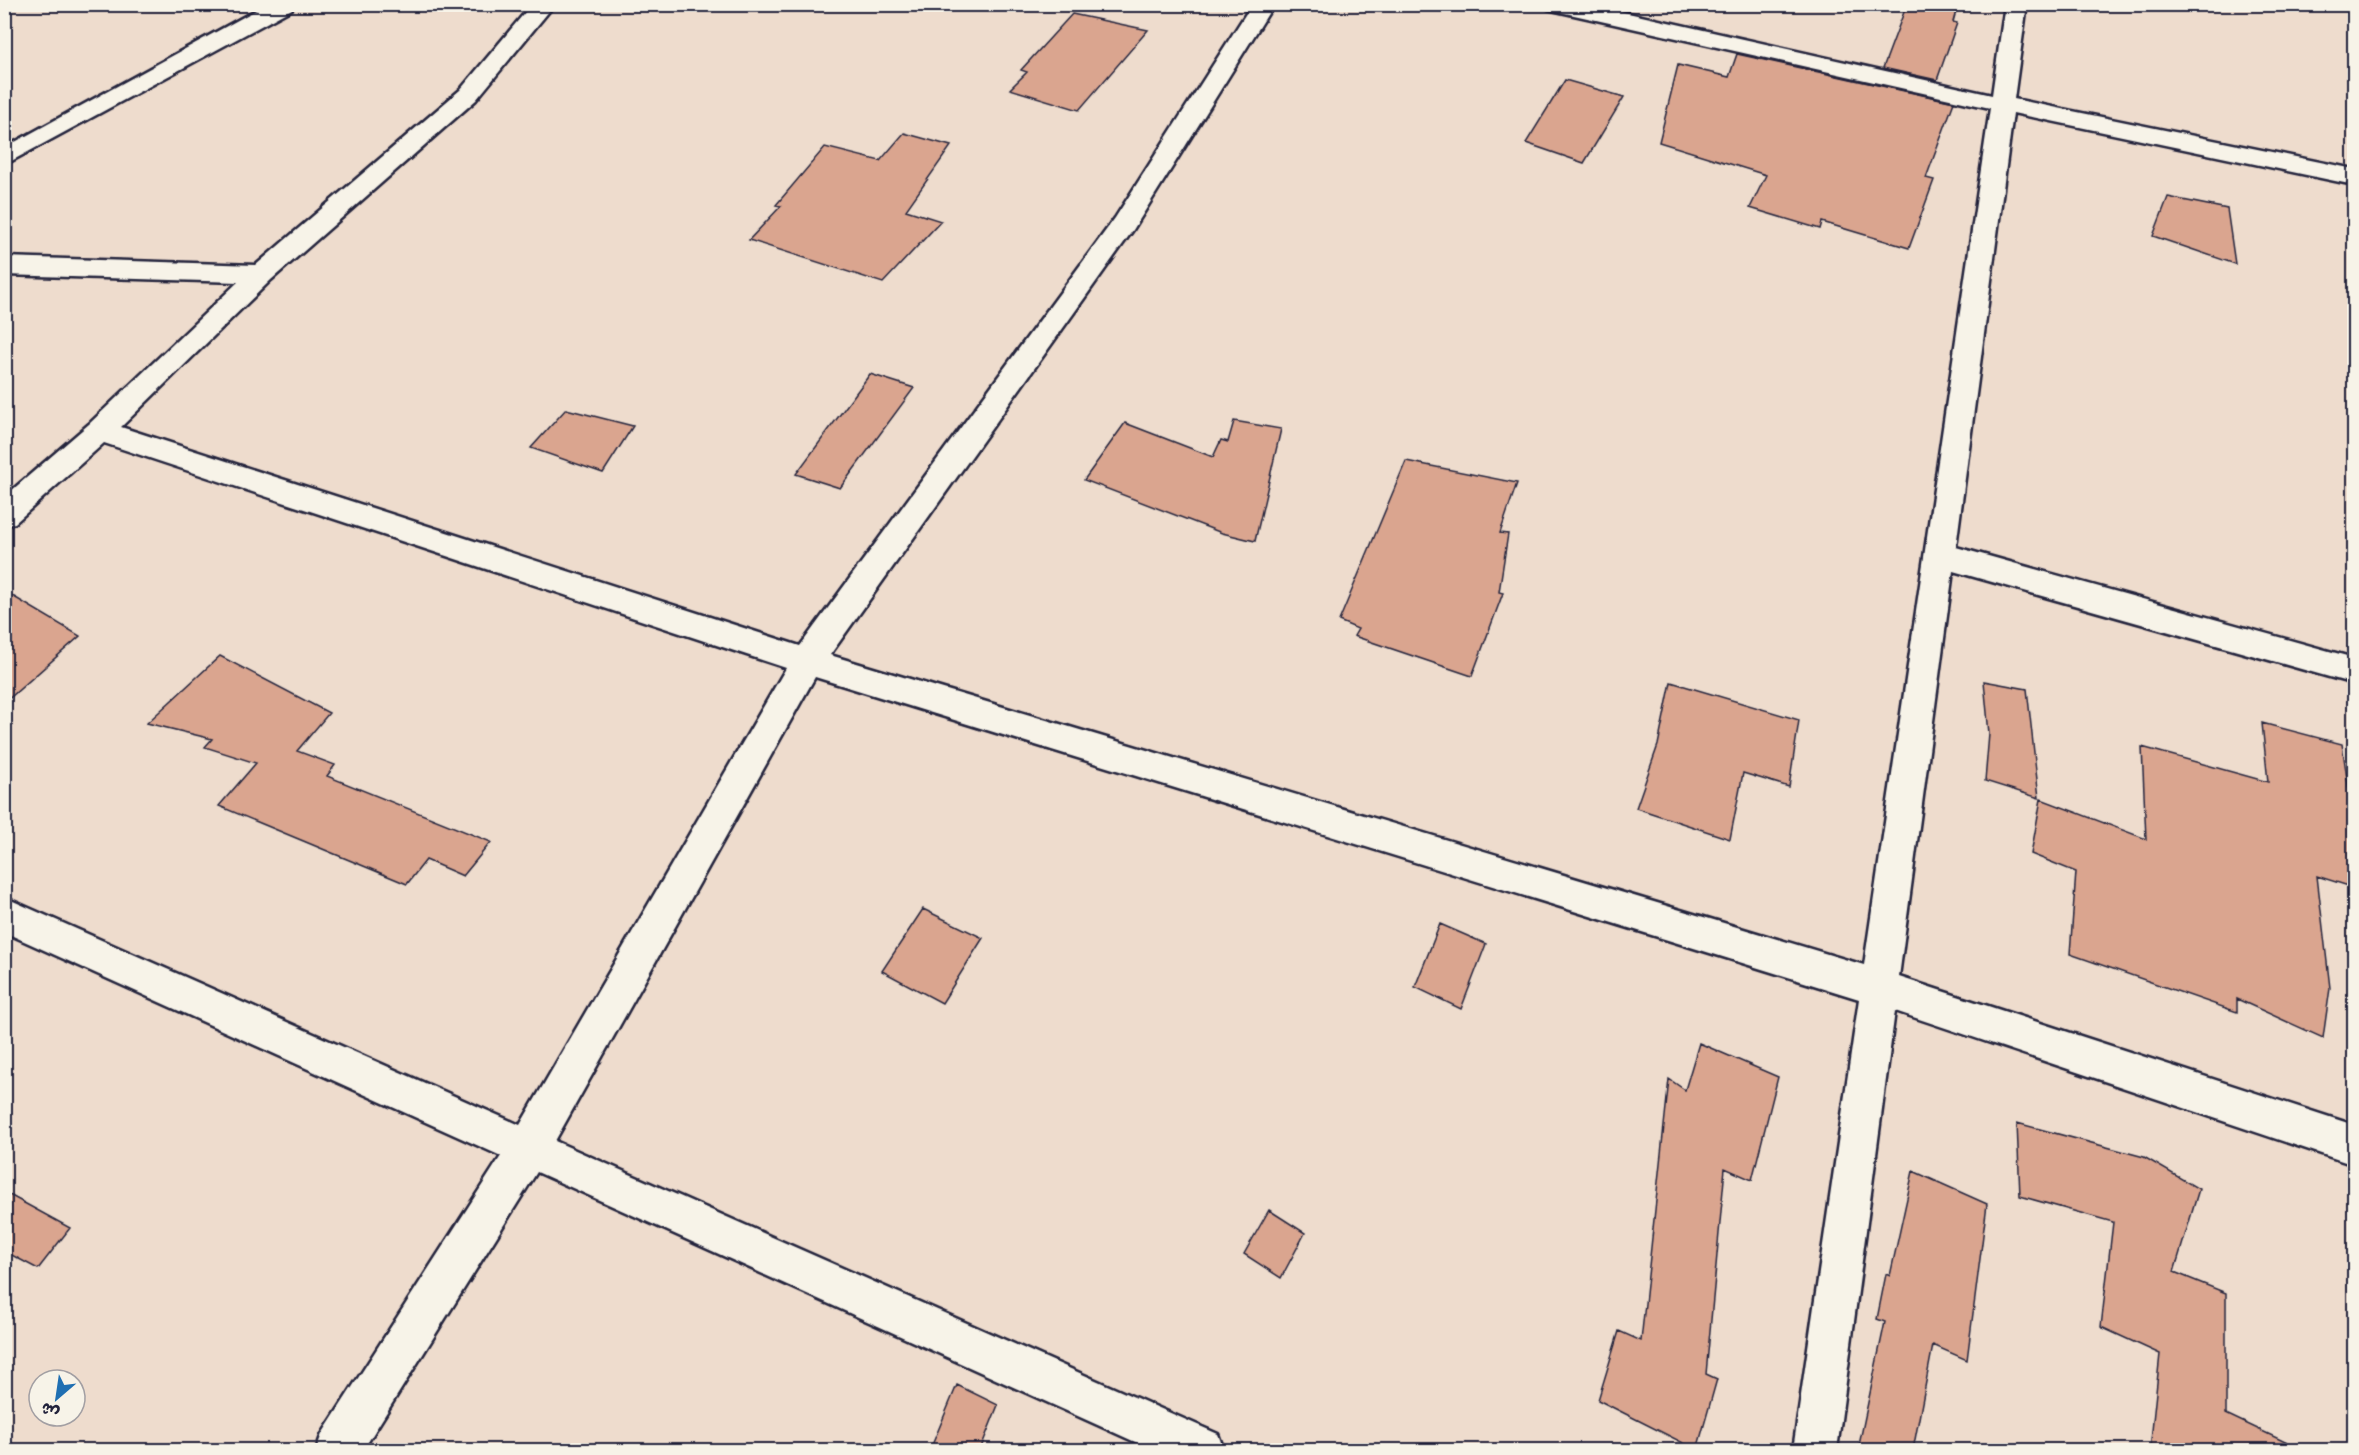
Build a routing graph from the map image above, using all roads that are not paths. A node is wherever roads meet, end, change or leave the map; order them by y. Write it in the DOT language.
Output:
graph roads {
  1 [pos="284,4"];
  2 [pos="544,4"];
  3 [pos="1263,4"];
  4 [pos="1556,4"];
  5 [pos="2016,4"];
  6 [pos="2002,104"];
  7 [pos="4,158"];
  8 [pos="2355,177"];
  9 [pos="4,266"];
  10 [pos="262,274"];
  11 [pos="99,431"];
  12 [pos="4,516"];
  13 [pos="1940,555"];
  14 [pos="807,661"];
  15 [pos="2355,671"];
  16 [pos="4,914"];
  17 [pos="1880,988"];
  18 [pos="2355,1144"];
  19 [pos="529,1148"];
  20 [pos="338,1450"];
  21 [pos="1202,1450"];
  22 [pos="1815,1450"];
  1 -- 7 [label="street"];
  2 -- 10 [label="street"];
  3 -- 14 [label="street"];
  4 -- 6 [label="street"];
  5 -- 6 [label="street"];
  6 -- 8 [label="street"];
  6 -- 13 [label="street"];
  9 -- 10 [label="street"];
  10 -- 11 [label="street"];
  11 -- 12 [label="street"];
  11 -- 14 [label="street"];
  13 -- 15 [label="street"];
  13 -- 17 [label="street"];
  14 -- 17 [label="street"];
  14 -- 19 [label="street"];
  16 -- 19 [label="street"];
  17 -- 18 [label="street"];
  17 -- 22 [label="street"];
  19 -- 20 [label="street"];
  19 -- 21 [label="street"];
}
